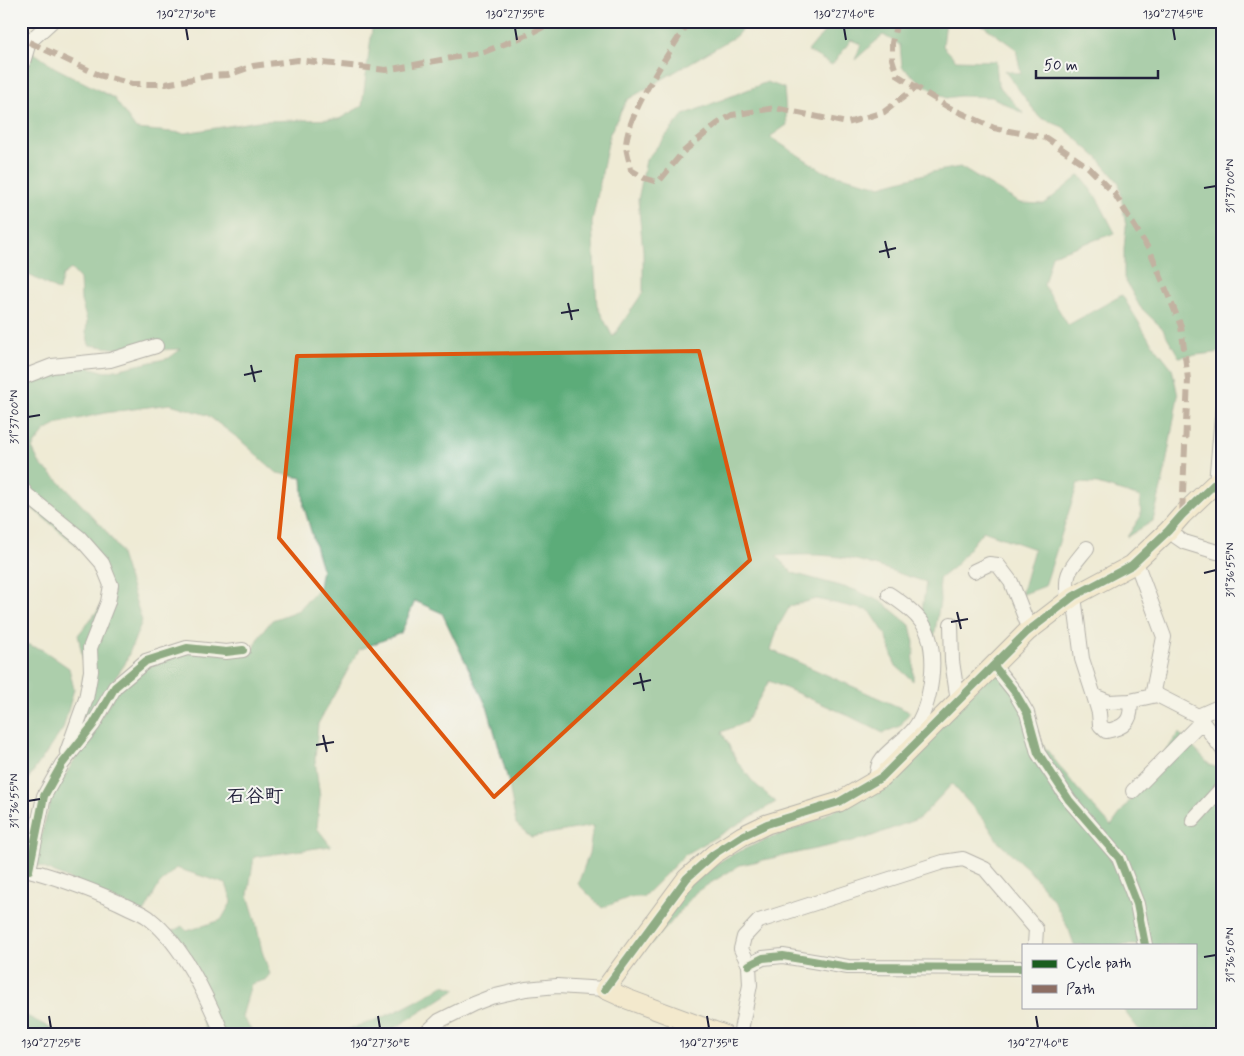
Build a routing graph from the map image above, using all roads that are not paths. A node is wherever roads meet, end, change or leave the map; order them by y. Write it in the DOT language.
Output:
graph roads {
  1 [pos="52,21"];
  2 [pos="21,69"];
  3 [pos="156,346"];
  4 [pos="21,378"];
  5 [pos="1223,405"];
  6 [pos="1219,480"];
  7 [pos="21,488"];
  8 [pos="1168,531"];
  9 [pos="1087,548"];
  10 [pos="1223,552"];
  11 [pos="1136,562"];
  12 [pos="974,571"];
  13 [pos="889,594"];
  14 [pos="1071,598"];
  15 [pos="951,624"];
  16 [pos="1030,630"];
  17 [pos="243,650"];
  18 [pos="994,666"];
  19 [pos="1094,696"];
  20 [pos="1152,696"];
  21 [pos="958,701"];
  22 [pos="1130,701"];
  23 [pos="1223,705"];
  24 [pos="1200,719"];
  25 [pos="1223,750"];
  26 [pos="62,764"];
  27 [pos="876,781"];
  28 [pos="1223,787"];
  29 [pos="1133,791"];
  30 [pos="1193,820"];
  31 [pos="25,869"];
  32 [pos="1035,944"];
  33 [pos="1145,944"];
  34 [pos="749,965"];
  35 [pos="1022,968"];
  36 [pos="606,989"];
  37 [pos="223,1035"];
  38 [pos="424,1035"];
  39 [pos="724,1035"];
  40 [pos="740,1035"];
  1 -- 2 [label="street"];
  3 -- 4 [label="street"];
  5 -- 6 [label="street"];
  6 -- 8 [label="street"];
  7 -- 26 [label="street"];
  8 -- 10 [label="street"];
  8 -- 11 [label="street"];
  9 -- 14 [label="street"];
  11 -- 14 [label="street"];
  11 -- 20 [label="street"];
  12 -- 16 [label="street"];
  13 -- 27 [label="street"];
  14 -- 16 [label="street"];
  14 -- 19 [label="street"];
  15 -- 21 [label="street"];
  16 -- 18 [label="street"];
  17 -- 26 [label="street"];
  18 -- 21 [label="street"];
  18 -- 33 [label="street"];
  19 -- 22 [label="street"];
  19 -- 22 [label="street"];
  20 -- 22 [label="street"];
  20 -- 24 [label="street"];
  21 -- 27 [label="street"];
  23 -- 24 [label="street"];
  24 -- 25 [label="street"];
  24 -- 29 [label="street"];
  26 -- 31 [label="street"];
  27 -- 36 [label="street"];
  28 -- 30 [label="street"];
  31 -- 37 [label="street"];
  32 -- 34 [label="street"];
  34 -- 35 [label="street"];
  34 -- 40 [label="street"];
  36 -- 38 [label="street"];
  36 -- 39 [label="street"];
}
